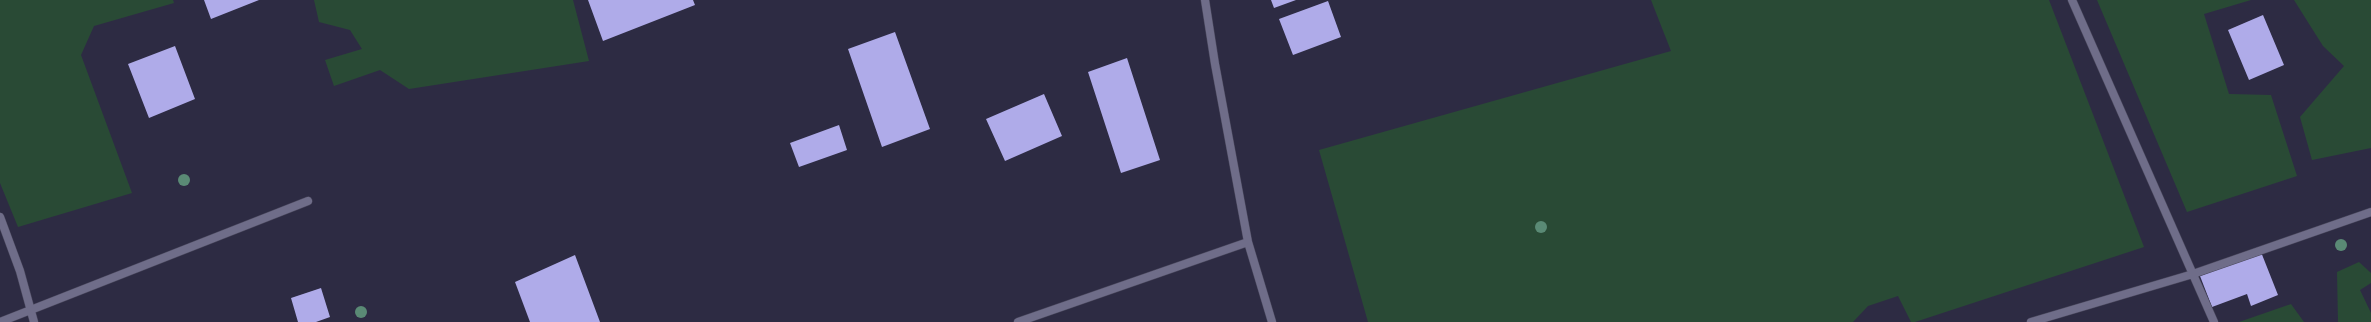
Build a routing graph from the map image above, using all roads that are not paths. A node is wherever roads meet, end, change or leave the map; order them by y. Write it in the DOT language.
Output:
graph roads {
  1 [pos="1205,0"];
  2 [pos="2072,0"];
  3 [pos="308,201"];
  4 [pos="2371,212"];
  5 [pos="0,217"];
  6 [pos="1248,242"];
  7 [pos="2193,274"];
  8 [pos="32,309"];
  9 [pos="0,322"];
  10 [pos="34,322"];
  11 [pos="1018,322"];
  12 [pos="1272,322"];
  13 [pos="2031,322"];
  14 [pos="2214,322"];
  1 -- 6 [label="street"];
  2 -- 7 [label="street"];
  3 -- 8 [label="street"];
  4 -- 7 [label="street"];
  5 -- 8 [label="street"];
  6 -- 11 [label="street"];
  6 -- 12 [label="street"];
  7 -- 13 [label="street"];
  7 -- 14 [label="street"];
  8 -- 9 [label="street"];
  8 -- 10 [label="street"];
}
